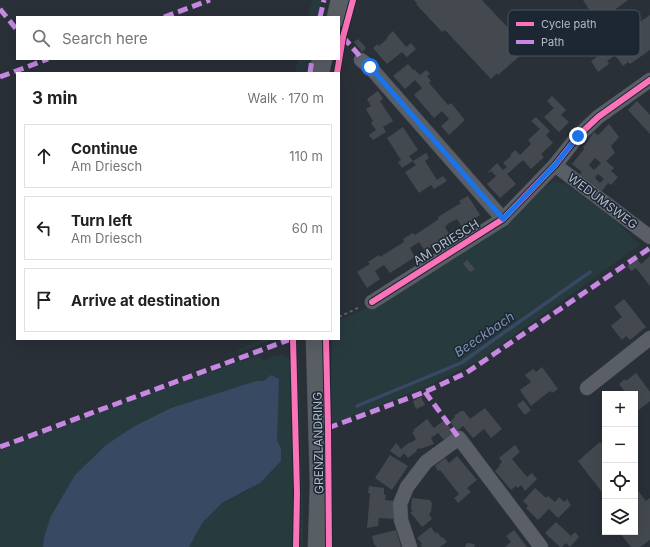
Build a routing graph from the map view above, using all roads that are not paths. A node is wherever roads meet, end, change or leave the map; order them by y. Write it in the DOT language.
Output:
graph roads {
  1 [pos="332,0"];
  2 [pos="341,0"];
  3 [pos="329,16"];
  4 [pos="337,16"];
  5 [pos="322,60"];
  6 [pos="329,60"];
  7 [pos="361,60"];
  8 [pos="319,72"];
  9 [pos="327,72"];
  10 [pos="650,80"];
  11 [pos="555,165"];
  12 [pos="503,219"];
  13 [pos="650,237"];
  14 [pos="372,302"];
  15 [pos="650,338"];
  16 [pos="303,340"];
  17 [pos="316,340"];
  18 [pos="587,388"];
  19 [pos="305,547"];
  20 [pos="318,547"];
  21 [pos="410,547"];
  22 [pos="541,547"];
  1 -- 3 [label="main road"];
  2 -- 4 [label="main road"];
  5 -- 8 [label="main road"];
  6 -- 9 [label="main road"];
  7 -- 12 [label="street"];
  10 -- 11 [label="street, AM DRIESCH"];
  11 -- 12 [label="street, AM DRIESCH"];
  11 -- 13 [label="street, WEDUMSWEG"];
  12 -- 14 [label="street, AM DRIESCH"];
  15 -- 18 [label="street"];
  16 -- 19 [label="main road, GRENZLANDRING"];
  17 -- 20 [label="main road, GRENZLANDRING"];
  21 -- 22 [label="street"];
}
